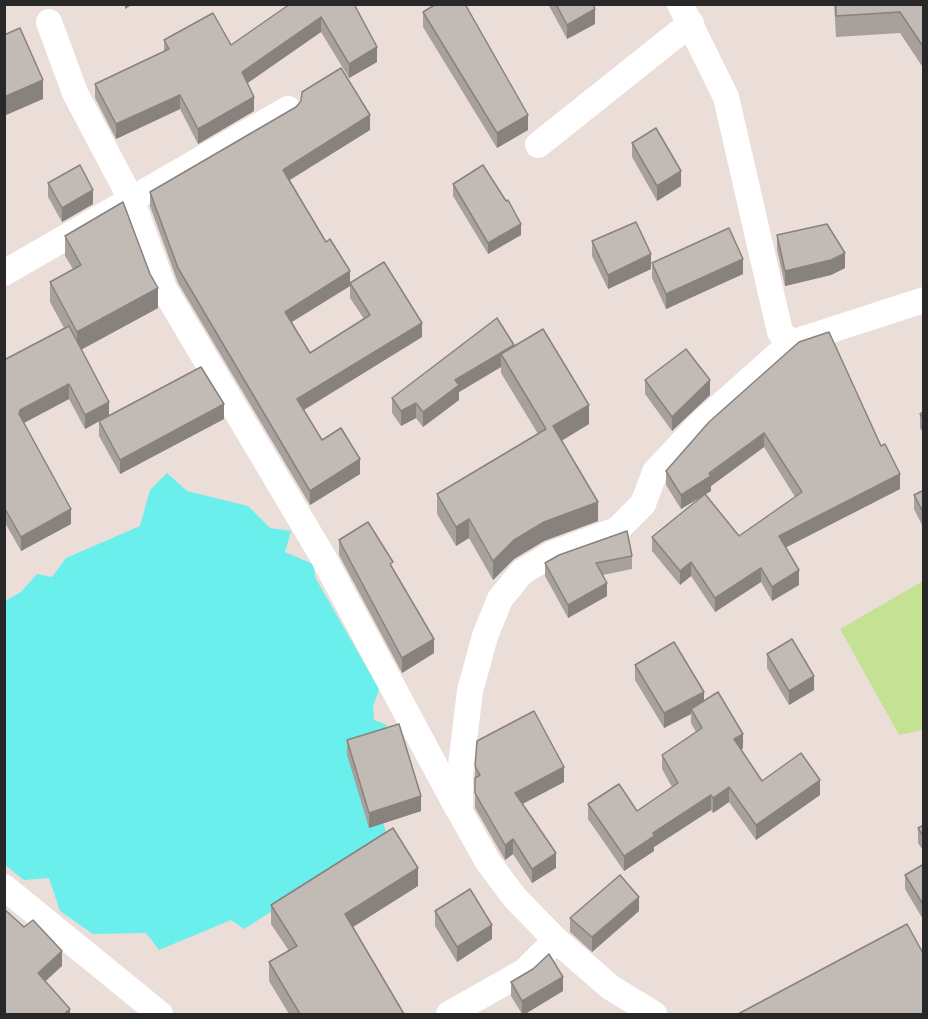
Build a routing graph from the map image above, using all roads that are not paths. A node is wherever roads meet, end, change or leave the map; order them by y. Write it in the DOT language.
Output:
graph roads {
  1 [pos="685,14"];
  2 [pos="49,22"];
  3 [pos="288,108"];
  4 [pos="538,145"];
  5 [pos="130,199"];
  6 [pos="4,273"];
  7 [pos="924,300"];
  8 [pos="791,343"];
  9 [pos="460,812"];
  10 [pos="4,887"];
  11 [pos="556,940"];
  12 [pos="160,1014"];
  13 [pos="449,1014"];
  14 [pos="654,1014"];
  1 -- 4 [label="street"];
  1 -- 8 [label="street"];
  2 -- 5 [label="street"];
  3 -- 5 [label="street"];
  5 -- 6 [label="street"];
  5 -- 9 [label="street"];
  7 -- 8 [label="street"];
  8 -- 9 [label="street"];
  9 -- 11 [label="street"];
  10 -- 12 [label="street"];
  11 -- 13 [label="street"];
  11 -- 14 [label="street"];
}
